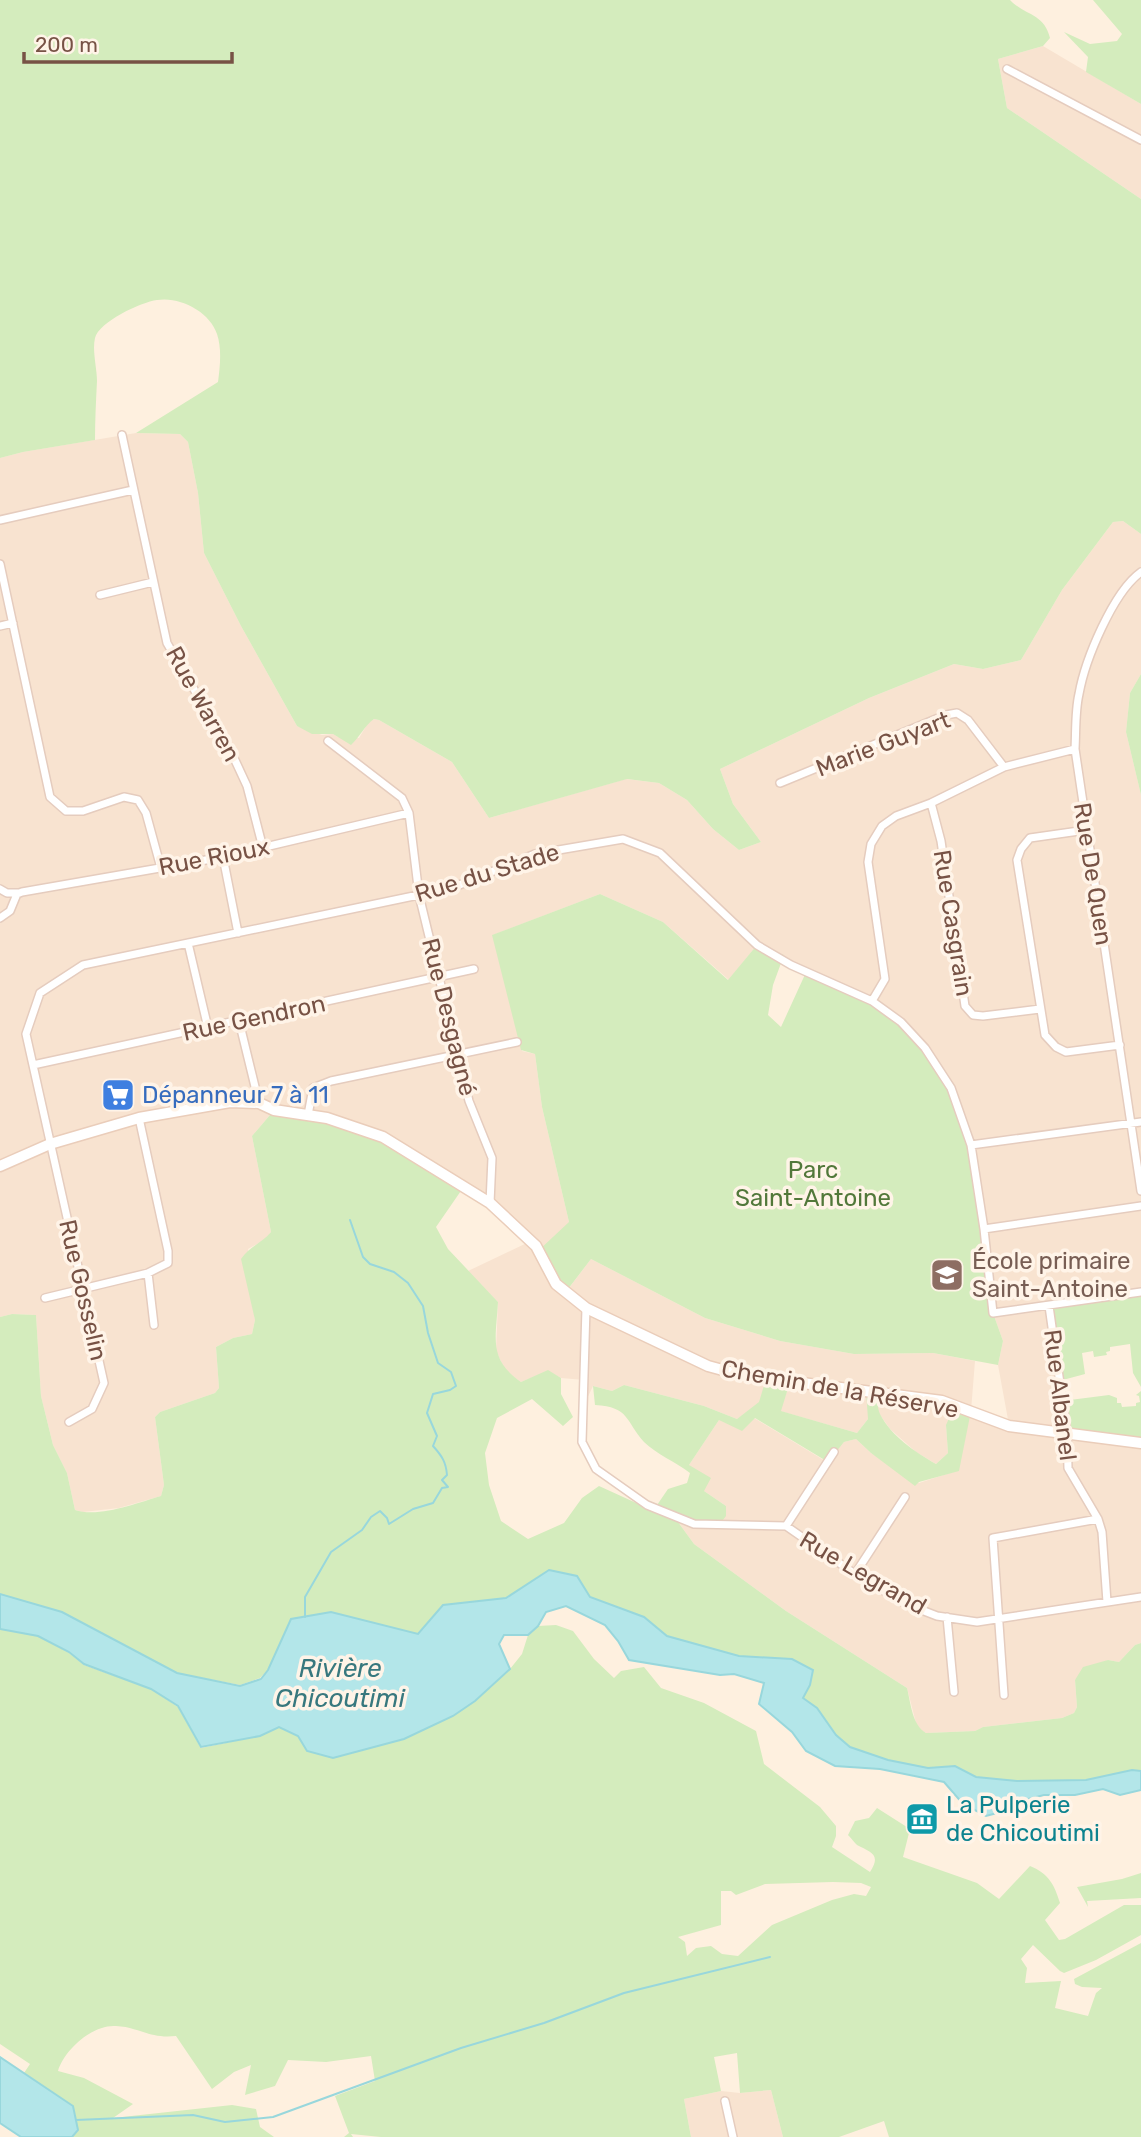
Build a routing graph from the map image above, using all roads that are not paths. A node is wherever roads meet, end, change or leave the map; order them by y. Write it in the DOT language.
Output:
graph roads {
  1 [pos="1007,69"];
  2 [pos="1141,140"];
  3 [pos="122,435"];
  4 [pos="134,490"];
  5 [pos="0,520"];
  6 [pos="0,564"];
  7 [pos="1141,572"];
  8 [pos="153,582"];
  9 [pos="100,595"];
  10 [pos="13,623"];
  11 [pos="0,626"];
  12 [pos="328,741"];
  13 [pos="1075,749"];
  14 [pos="1004,767"];
  15 [pos="780,783"];
  16 [pos="931,803"];
  17 [pos="409,813"];
  18 [pos="1086,830"];
  19 [pos="262,848"];
  20 [pos="223,857"];
  21 [pos="161,868"];
  22 [pos="0,889"];
  23 [pos="19,893"];
  24 [pos="419,895"];
  25 [pos="0,918"];
  26 [pos="238,933"];
  27 [pos="188,943"];
  28 [pos="474,970"];
  29 [pos="439,977"];
  30 [pos="872,1001"];
  31 [pos="1040,1009"];
  32 [pos="239,1021"];
  33 [pos="208,1028"];
  34 [pos="517,1042"];
  35 [pos="1120,1045"];
  36 [pos="457,1055"];
  37 [pos="33,1065"];
  38 [pos="259,1103"];
  39 [pos="308,1115"];
  40 [pos="139,1118"];
  41 [pos="1137,1123"];
  42 [pos="50,1144"];
  43 [pos="971,1145"];
  44 [pos="0,1166"];
  45 [pos="1141,1191"];
  46 [pos="490,1203"];
  47 [pos="1141,1206"];
  48 [pos="984,1229"];
  49 [pos="148,1273"];
  50 [pos="83,1288"];
  51 [pos="1141,1292"];
  52 [pos="45,1298"];
  53 [pos="1049,1306"];
  54 [pos="586,1308"];
  55 [pos="154,1325"];
  56 [pos="69,1422"];
  57 [pos="1067,1433"];
  58 [pos="1141,1443"];
  59 [pos="834,1452"];
  60 [pos="905,1497"];
  61 [pos="1098,1519"];
  62 [pos="786,1527"];
  63 [pos="855,1574"];
  64 [pos="1141,1597"];
  65 [pos="1107,1602"];
  66 [pos="947,1617"];
  67 [pos="999,1618"];
  68 [pos="954,1692"];
  69 [pos="1004,1695"];
  70 [pos="725,2101"];
  71 [pos="733,2137"];
  1 -- 2 [label="street"];
  3 -- 4 [label="street, Rue Warren"];
  4 -- 5 [label="street"];
  4 -- 8 [label="street, Rue Warren"];
  6 -- 10 [label="street"];
  7 -- 13 [label="street, Rue De Quen"];
  8 -- 9 [label="street"];
  8 -- 19 [label="street, Rue Warren"];
  10 -- 11 [label="street"];
  10 -- 21 [label="street"];
  12 -- 17 [label="street"];
  13 -- 14 [label="street"];
  13 -- 18 [label="street, Rue De Quen"];
  14 -- 15 [label="street, Marie Guyart"];
  14 -- 16 [label="street"];
  16 -- 30 [label="street"];
  16 -- 31 [label="street, Rue Casgrain"];
  17 -- 19 [label="street, Rue Rioux"];
  17 -- 24 [label="street, Rue Desgagné"];
  18 -- 31 [label="street"];
  18 -- 35 [label="street, Rue De Quen"];
  19 -- 20 [label="street, Rue Rioux"];
  20 -- 21 [label="street, Rue Rioux"];
  20 -- 26 [label="street"];
  21 -- 23 [label="street, Rue Rioux"];
  22 -- 23 [label="street, Rue Rioux"];
  23 -- 25 [label="street"];
  24 -- 26 [label="street, Rue du Stade"];
  24 -- 29 [label="street, Rue Desgagné"];
  24 -- 30 [label="street, Rue du Stade"];
  26 -- 27 [label="street, Rue du Stade"];
  27 -- 33 [label="street"];
  27 -- 37 [label="street, Rue du Stade"];
  28 -- 29 [label="street, Rue Gendron"];
  29 -- 32 [label="street, Rue Gendron"];
  29 -- 36 [label="street, Rue Desgagné"];
  30 -- 43 [label="street, Rue du Stade"];
  31 -- 35 [label="street"];
  32 -- 33 [label="street, Rue Gendron"];
  32 -- 38 [label="street"];
  33 -- 37 [label="street, Rue Gendron"];
  34 -- 36 [label="street"];
  35 -- 41 [label="street, Rue De Quen"];
  36 -- 39 [label="street"];
  36 -- 46 [label="street, Rue Desgagné"];
  37 -- 42 [label="street, Rue du Stade"];
  38 -- 39 [label="street, Chemin de la Réserve"];
  38 -- 40 [label="street, Chemin de la Réserve"];
  39 -- 46 [label="street, Chemin de la Réserve"];
  40 -- 42 [label="street, Chemin de la Réserve"];
  40 -- 49 [label="street"];
  41 -- 43 [label="street"];
  41 -- 45 [label="street, Rue De Quen"];
  42 -- 44 [label="street, Chemin de la Réserve"];
  42 -- 50 [label="street, Rue Gosselin"];
  43 -- 48 [label="street, Rue du Stade"];
  46 -- 54 [label="street, Chemin de la Réserve"];
  47 -- 48 [label="street"];
  48 -- 53 [label="street, Rue du Stade"];
  49 -- 50 [label="street"];
  49 -- 55 [label="street"];
  50 -- 52 [label="street"];
  50 -- 56 [label="street, Rue Gosselin"];
  51 -- 53 [label="street"];
  53 -- 57 [label="street, Rue Albanel"];
  54 -- 57 [label="street, Chemin de la Réserve"];
  54 -- 62 [label="street, Rue Legrand"];
  57 -- 58 [label="street, Chemin de la Réserve"];
  57 -- 61 [label="street, Rue Albanel"];
  59 -- 62 [label="street"];
  60 -- 63 [label="street"];
  61 -- 65 [label="street, Rue Albanel"];
  61 -- 67 [label="street"];
  62 -- 63 [label="street, Rue Legrand"];
  63 -- 66 [label="street, Rue Legrand"];
  64 -- 65 [label="street, Rue Legrand"];
  65 -- 67 [label="street, Rue Legrand"];
  66 -- 67 [label="street, Rue Legrand"];
  66 -- 68 [label="street"];
  67 -- 69 [label="street"];
  70 -- 71 [label="street"];
}
